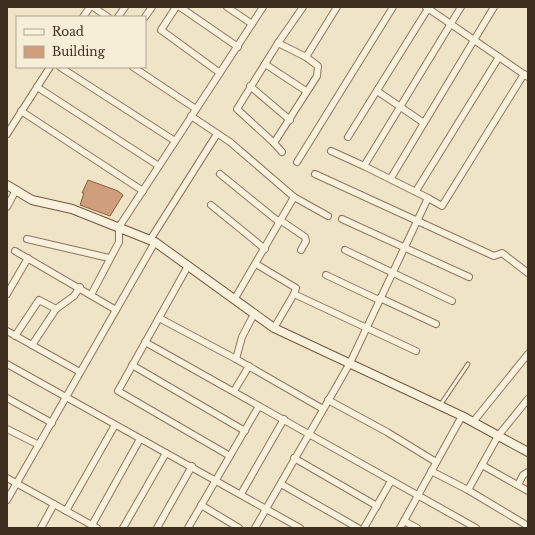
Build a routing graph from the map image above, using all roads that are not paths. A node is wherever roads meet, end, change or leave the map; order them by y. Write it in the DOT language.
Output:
graph roads {
  1 [pos="90,7"];
  2 [pos="93,7"];
  3 [pos="125,7"];
  4 [pos="152,7"];
  5 [pos="176,7"];
  6 [pos="180,7"];
  7 [pos="227,7"];
  8 [pos="263,7"];
  9 [pos="303,7"];
  10 [pos="337,7"];
  11 [pos="393,7"];
  12 [pos="461,7"];
  13 [pos="494,7"];
  14 [pos="428,8"];
  15 [pos="84,16"];
  16 [pos="106,16"];
  17 [pos="119,16"];
  18 [pos="146,16"];
  19 [pos="252,24"];
  20 [pos="452,24"];
  21 [pos="475,40"];
  22 [pos="278,43"];
  23 [pos="238,47"];
  24 [pos="306,57"];
  25 [pos="499,57"];
  26 [pos="265,64"];
  27 [pos="49,68"];
  28 [pos="62,68"];
  29 [pos="134,68"];
  30 [pos="220,73"];
  31 [pos="526,75"];
  32 [pos="250,86"];
  33 [pos="37,87"];
  34 [pos="306,91"];
  35 [pos="377,91"];
  36 [pos="400,107"];
  37 [pos="196,109"];
  38 [pos="21,111"];
  39 [pos="192,116"];
  40 [pos="290,120"];
  41 [pos="424,123"];
  42 [pos="7,134"];
  43 [pos="217,134"];
  44 [pos="348,137"];
  45 [pos="175,141"];
  46 [pos="274,143"];
  47 [pos="331,151"];
  48 [pos="282,152"];
  49 [pos="297,162"];
  50 [pos="159,166"];
  51 [pos="364,166"];
  52 [pos="220,174"];
  53 [pos="315,174"];
  54 [pos="391,178"];
  55 [pos="7,185"];
  56 [pos="16,190"];
  57 [pos="142,191"];
  58 [pos="416,191"];
  59 [pos="294,197"];
  60 [pos="428,198"];
  61 [pos="211,205"];
  62 [pos="7,207"];
  63 [pos="328,216"];
  64 [pos="342,219"];
  65 [pos="416,220"];
  66 [pos="279,221"];
  67 [pos="119,227"];
  68 [pos="27,239"];
  69 [pos="152,241"];
  70 [pos="404,247"];
  71 [pos="265,249"];
  72 [pos="301,250"];
  73 [pos="345,250"];
  74 [pos="15,251"];
  75 [pos="28,258"];
  76 [pos="110,258"];
  77 [pos="256,264"];
  78 [pos="188,266"];
  79 [pos="391,273"];
  80 [pos="528,273"];
  81 [pos="326,275"];
  82 [pos="469,277"];
  83 [pos="9,285"];
  84 [pos="80,287"];
  85 [pos="7,294"];
  86 [pos="294,294"];
  87 [pos="91,295"];
  88 [pos="379,299"];
  89 [pos="234,300"];
  90 [pos="452,301"];
  91 [pos="56,309"];
  92 [pos="116,310"];
  93 [pos="254,314"];
  94 [pos="159,318"];
  95 [pos="436,324"];
  96 [pos="274,328"];
  97 [pos="366,328"];
  98 [pos="7,331"];
  99 [pos="15,336"];
  100 [pos="146,342"];
  101 [pos="32,345"];
  102 [pos="416,351"];
  103 [pos="528,354"];
  104 [pos="236,359"];
  105 [pos="350,362"];
  106 [pos="7,364"];
  107 [pos="468,364"];
  108 [pos="132,365"];
  109 [pos="249,366"];
  110 [pos="80,372"];
  111 [pos="234,391"];
  112 [pos="66,397"];
  113 [pos="7,398"];
  114 [pos="528,399"];
  115 [pos="328,400"];
  116 [pos="259,406"];
  117 [pos="440,406"];
  118 [pos="323,409"];
  119 [pos="462,416"];
  120 [pos="284,419"];
  121 [pos="52,422"];
  122 [pos="473,422"];
  123 [pos="115,425"];
  124 [pos="7,428"];
  125 [pos="245,431"];
  126 [pos="309,434"];
  127 [pos="498,436"];
  128 [pos="140,439"];
  129 [pos="38,445"];
  130 [pos="528,452"];
  131 [pos="166,453"];
  132 [pos="230,456"];
  133 [pos="294,458"];
  134 [pos="436,462"];
  135 [pos="482,465"];
  136 [pos="192,466"];
  137 [pos="431,471"];
  138 [pos="528,472"];
  139 [pos="7,478"];
  140 [pos="216,480"];
  141 [pos="391,481"];
  142 [pos="17,483"];
  143 [pos="281,484"];
  144 [pos="518,485"];
  145 [pos="468,490"];
  146 [pos="528,491"];
  147 [pos="241,494"];
  148 [pos="418,496"];
  149 [pos="7,500"];
  150 [pos="54,504"];
  151 [pos="201,505"];
  152 [pos="377,506"];
  153 [pos="266,509"];
  154 [pos="66,511"];
  155 [pos="404,521"];
  156 [pos="94,526"];
  157 [pos="528,526"];
  158 [pos="41,528"];
  159 [pos="123,528"];
  160 [pos="157,528"];
  161 [pos="188,528"];
  162 [pos="240,528"];
  163 [pos="256,528"];
  164 [pos="300,528"];
  165 [pos="358,528"];
  166 [pos="364,528"];
  167 [pos="400,528"];
  168 [pos="417,528"];
  169 [pos="476,528"];
  1 -- 15 [label="street"];
  2 -- 16 [label="street"];
  3 -- 17 [label="street"];
  4 -- 18 [label="street"];
  5 -- 30 [label="street"];
  6 -- 23 [label="street"];
  7 -- 19 [label="street"];
  8 -- 19 [label="street"];
  9 -- 22 [label="street"];
  10 -- 24 [label="street"];
  11 -- 49 [label="street"];
  12 -- 20 [label="street"];
  13 -- 21 [label="street"];
  14 -- 20 [label="street"];
  14 -- 35 [label="street"];
  19 -- 23 [label="street"];
  20 -- 21 [label="street"];
  20 -- 36 [label="street"];
  21 -- 25 [label="street"];
  21 -- 41 [label="street"];
  22 -- 24 [label="street"];
  22 -- 26 [label="street"];
  23 -- 30 [label="street"];
  24 -- 34 [label="street"];
  25 -- 31 [label="street"];
  25 -- 58 [label="street"];
  26 -- 32 [label="street"];
  26 -- 34 [label="street"];
  27 -- 33 [label="street"];
  28 -- 45 [label="street"];
  29 -- 37 [label="street"];
  30 -- 37 [label="street"];
  31 -- 60 [label="street"];
  32 -- 40 [label="street"];
  32 -- 46 [label="street"];
  33 -- 38 [label="street"];
  33 -- 50 [label="street"];
  34 -- 40 [label="street"];
  35 -- 36 [label="street"];
  35 -- 44 [label="street"];
  36 -- 41 [label="street"];
  36 -- 51 [label="street"];
  37 -- 39 [label="street"];
  38 -- 42 [label="street"];
  38 -- 57 [label="street"];
  39 -- 43 [label="street"];
  39 -- 45 [label="street"];
  40 -- 46 [label="street"];
  41 -- 54 [label="street"];
  43 -- 59 [label="street"];
  43 -- 69 [label="street"];
  45 -- 50 [label="street"];
  46 -- 48 [label="street"];
  47 -- 51 [label="street"];
  50 -- 57 [label="street"];
  51 -- 54 [label="street"];
  52 -- 66 [label="street"];
  53 -- 65 [label="street"];
  54 -- 58 [label="street"];
  55 -- 56 [label="street"];
  56 -- 62 [label="street"];
  56 -- 67 [label="street"];
  57 -- 67 [label="street"];
  58 -- 60 [label="street"];
  59 -- 63 [label="street"];
  59 -- 66 [label="street"];
  60 -- 65 [label="street"];
  61 -- 71 [label="street"];
  64 -- 70 [label="street"];
  65 -- 70 [label="street"];
  65 -- 80 [label="street"];
  66 -- 71 [label="street"];
  66 -- 72 [label="street"];
  67 -- 69 [label="street"];
  67 -- 76 [label="street"];
  68 -- 76 [label="street"];
  69 -- 78 [label="street"];
  69 -- 92 [label="street"];
  70 -- 79 [label="street"];
  70 -- 82 [label="street"];
  71 -- 77 [label="street"];
  73 -- 79 [label="street"];
  74 -- 75 [label="street"];
  75 -- 83 [label="street"];
  75 -- 84 [label="street"];
  76 -- 87 [label="street"];
  77 -- 86 [label="street"];
  77 -- 89 [label="street"];
  78 -- 89 [label="street"];
  78 -- 94 [label="street"];
  79 -- 88 [label="street"];
  79 -- 90 [label="street"];
  81 -- 88 [label="street"];
  83 -- 85 [label="street"];
  84 -- 87 [label="street"];
  84 -- 91 [label="street"];
  86 -- 96 [label="street"];
  86 -- 97 [label="street"];
  87 -- 92 [label="street"];
  88 -- 95 [label="street"];
  88 -- 97 [label="street"];
  89 -- 93 [label="street"];
  91 -- 99 [label="street"];
  91 -- 101 [label="street"];
  92 -- 110 [label="street"];
  93 -- 96 [label="street"];
  93 -- 104 [label="street"];
  94 -- 100 [label="street"];
  94 -- 104 [label="street"];
  96 -- 105 [label="street"];
  97 -- 102 [label="street"];
  97 -- 105 [label="street"];
  98 -- 99 [label="street"];
  99 -- 101 [label="street"];
  100 -- 108 [label="street"];
  100 -- 111 [label="street"];
  101 -- 110 [label="street"];
  103 -- 122 [label="street"];
  104 -- 109 [label="street"];
  105 -- 115 [label="street"];
  105 -- 117 [label="street"];
  106 -- 112 [label="street"];
  107 -- 117 [label="lane"];
  108 -- 125 [label="street"];
  108 -- 132 [label="street"];
  109 -- 111 [label="street"];
  109 -- 118 [label="street"];
  110 -- 112 [label="street"];
  111 -- 116 [label="street"];
  112 -- 121 [label="street"];
  112 -- 123 [label="street"];
  113 -- 121 [label="street"];
  114 -- 127 [label="street"];
  115 -- 118 [label="street"];
  115 -- 134 [label="street"];
  116 -- 120 [label="street"];
  116 -- 125 [label="street"];
  117 -- 119 [label="street"];
  118 -- 126 [label="street"];
  119 -- 122 [label="street"];
  119 -- 134 [label="street"];
  120 -- 126 [label="street"];
  120 -- 147 [label="street"];
  121 -- 129 [label="street"];
  122 -- 127 [label="street"];
  123 -- 128 [label="street"];
  123 -- 154 [label="street"];
  124 -- 129 [label="street"];
  125 -- 132 [label="street"];
  126 -- 133 [label="street"];
  126 -- 141 [label="street"];
  127 -- 130 [label="street"];
  127 -- 135 [label="street"];
  128 -- 131 [label="street"];
  128 -- 156 [label="street"];
  129 -- 142 [label="street"];
  131 -- 136 [label="street"];
  131 -- 159 [label="street"];
  132 -- 140 [label="street"];
  133 -- 143 [label="street"];
  133 -- 152 [label="street"];
  134 -- 137 [label="street"];
  135 -- 144 [label="street"];
  135 -- 145 [label="street"];
  136 -- 140 [label="street"];
  136 -- 160 [label="street"];
  137 -- 145 [label="street"];
  137 -- 148 [label="street"];
  138 -- 144 [label="street"];
  139 -- 142 [label="street"];
  140 -- 147 [label="street"];
  140 -- 151 [label="street"];
  141 -- 148 [label="street"];
  141 -- 152 [label="street"];
  142 -- 149 [label="street"];
  142 -- 150 [label="street"];
  143 -- 153 [label="street"];
  143 -- 165 [label="street"];
  144 -- 146 [label="street"];
  145 -- 157 [label="street"];
  147 -- 153 [label="street"];
  148 -- 155 [label="street"];
  148 -- 169 [label="street"];
  150 -- 154 [label="street"];
  150 -- 158 [label="street"];
  151 -- 161 [label="street"];
  151 -- 162 [label="street"];
  152 -- 166 [label="street"];
  153 -- 163 [label="street"];
  153 -- 164 [label="street"];
  154 -- 156 [label="street"];
  155 -- 167 [label="street"];
  155 -- 168 [label="street"];
}
